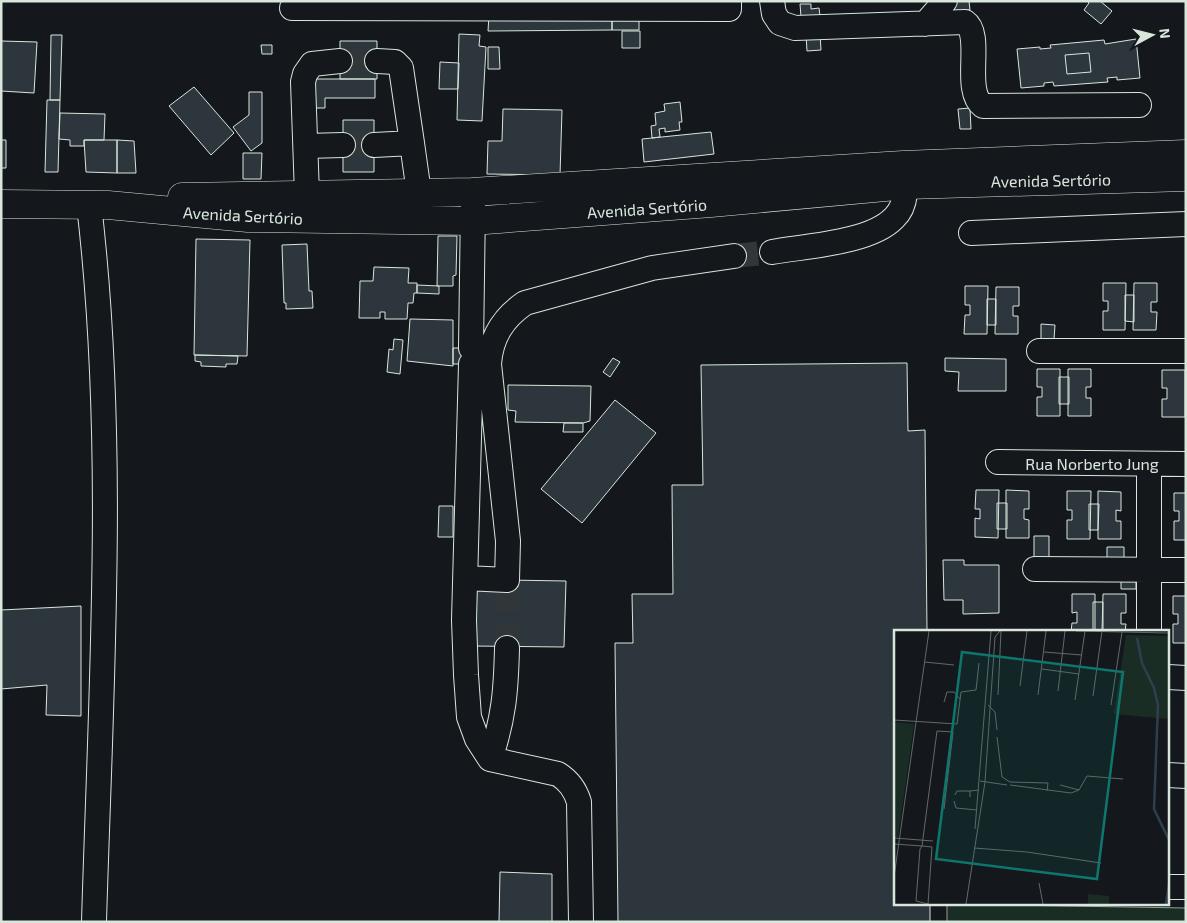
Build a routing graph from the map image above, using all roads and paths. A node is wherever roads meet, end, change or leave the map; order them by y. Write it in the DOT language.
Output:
graph roads {
  1 [pos="729,1"];
  2 [pos="772,1"];
  3 [pos="945,1"];
  4 [pos="292,8"];
  5 [pos="925,24"];
  6 [pos="340,61"];
  7 [pos="377,61"];
  8 [pos="1139,105"];
  9 [pos="412,143"];
  10 [pos="343,145"];
  11 [pos="374,145"];
  12 [pos="306,146"];
  13 [pos="1186,154"];
  14 [pos="905,174"];
  15 [pos="1186,177"];
  16 [pos="472,192"];
  17 [pos="419,193"];
  18 [pos="307,195"];
  19 [pos="1,204"];
  20 [pos="99,205"];
  21 [pos="472,221"];
  22 [pos="1186,224"];
  23 [pos="971,233"];
  24 [pos="772,252"];
  25 [pos="734,256"];
  26 [pos="1039,351"];
  27 [pos="1186,351"];
  28 [pos="998,462"];
  29 [pos="1148,464"];
  30 [pos="1186,464"];
  31 [pos="1035,569"];
  32 [pos="1149,570"];
  33 [pos="1186,570"];
  34 [pos="466,578"];
  35 [pos="1149,630"];
  36 [pos="507,648"];
  37 [pos="1170,677"];
  38 [pos="1186,678"];
  39 [pos="490,758"];
  40 [pos="1170,775"];
  41 [pos="1186,776"];
  42 [pos="1170,887"];
  43 [pos="1186,888"];
  44 [pos="94,922"];
  45 [pos="581,922"];
  1 -- 4 [label="street"];
  2 -- 5 [label="street"];
  3 -- 5 [label="street"];
  5 -- 8 [label="street"];
  6 -- 12 [label="street"];
  7 -- 9 [label="street"];
  9 -- 11 [label="street"];
  9 -- 17 [label="street"];
  10 -- 12 [label="street"];
  12 -- 18 [label="street"];
  13 -- 14 [label="main road, Avenida Sertório"];
  14 -- 15 [label="main road, Avenida Sertório"];
  14 -- 16 [label="main road, Avenida Sertório"];
  14 -- 21 [label="main road, Avenida Sertório"];
  14 -- 24 [label="street"];
  16 -- 17 [label="main road, Avenida Sertório"];
  16 -- 21 [label="street"];
  17 -- 18 [label="main road, Avenida Sertório"];
  18 -- 20 [label="main road, Avenida Sertório"];
  19 -- 20 [label="main road, Avenida Sertório"];
  20 -- 21 [label="main road, Avenida Sertório"];
  20 -- 44 [label="street"];
  21 -- 34 [label="street"];
  22 -- 23 [label="street"];
  25 -- 34 [label="street"];
  26 -- 27 [label="street"];
  28 -- 29 [label="street, Rua Norberto Jung"];
  29 -- 30 [label="street, Rua Norberto Jung"];
  29 -- 32 [label="street"];
  31 -- 32 [label="street"];
  32 -- 33 [label="street"];
  32 -- 35 [label="street"];
  34 -- 39 [label="street"];
  36 -- 39 [label="street"];
  37 -- 38 [label="street"];
  39 -- 45 [label="street"];
  40 -- 41 [label="street"];
  42 -- 43 [label="street"];
}
